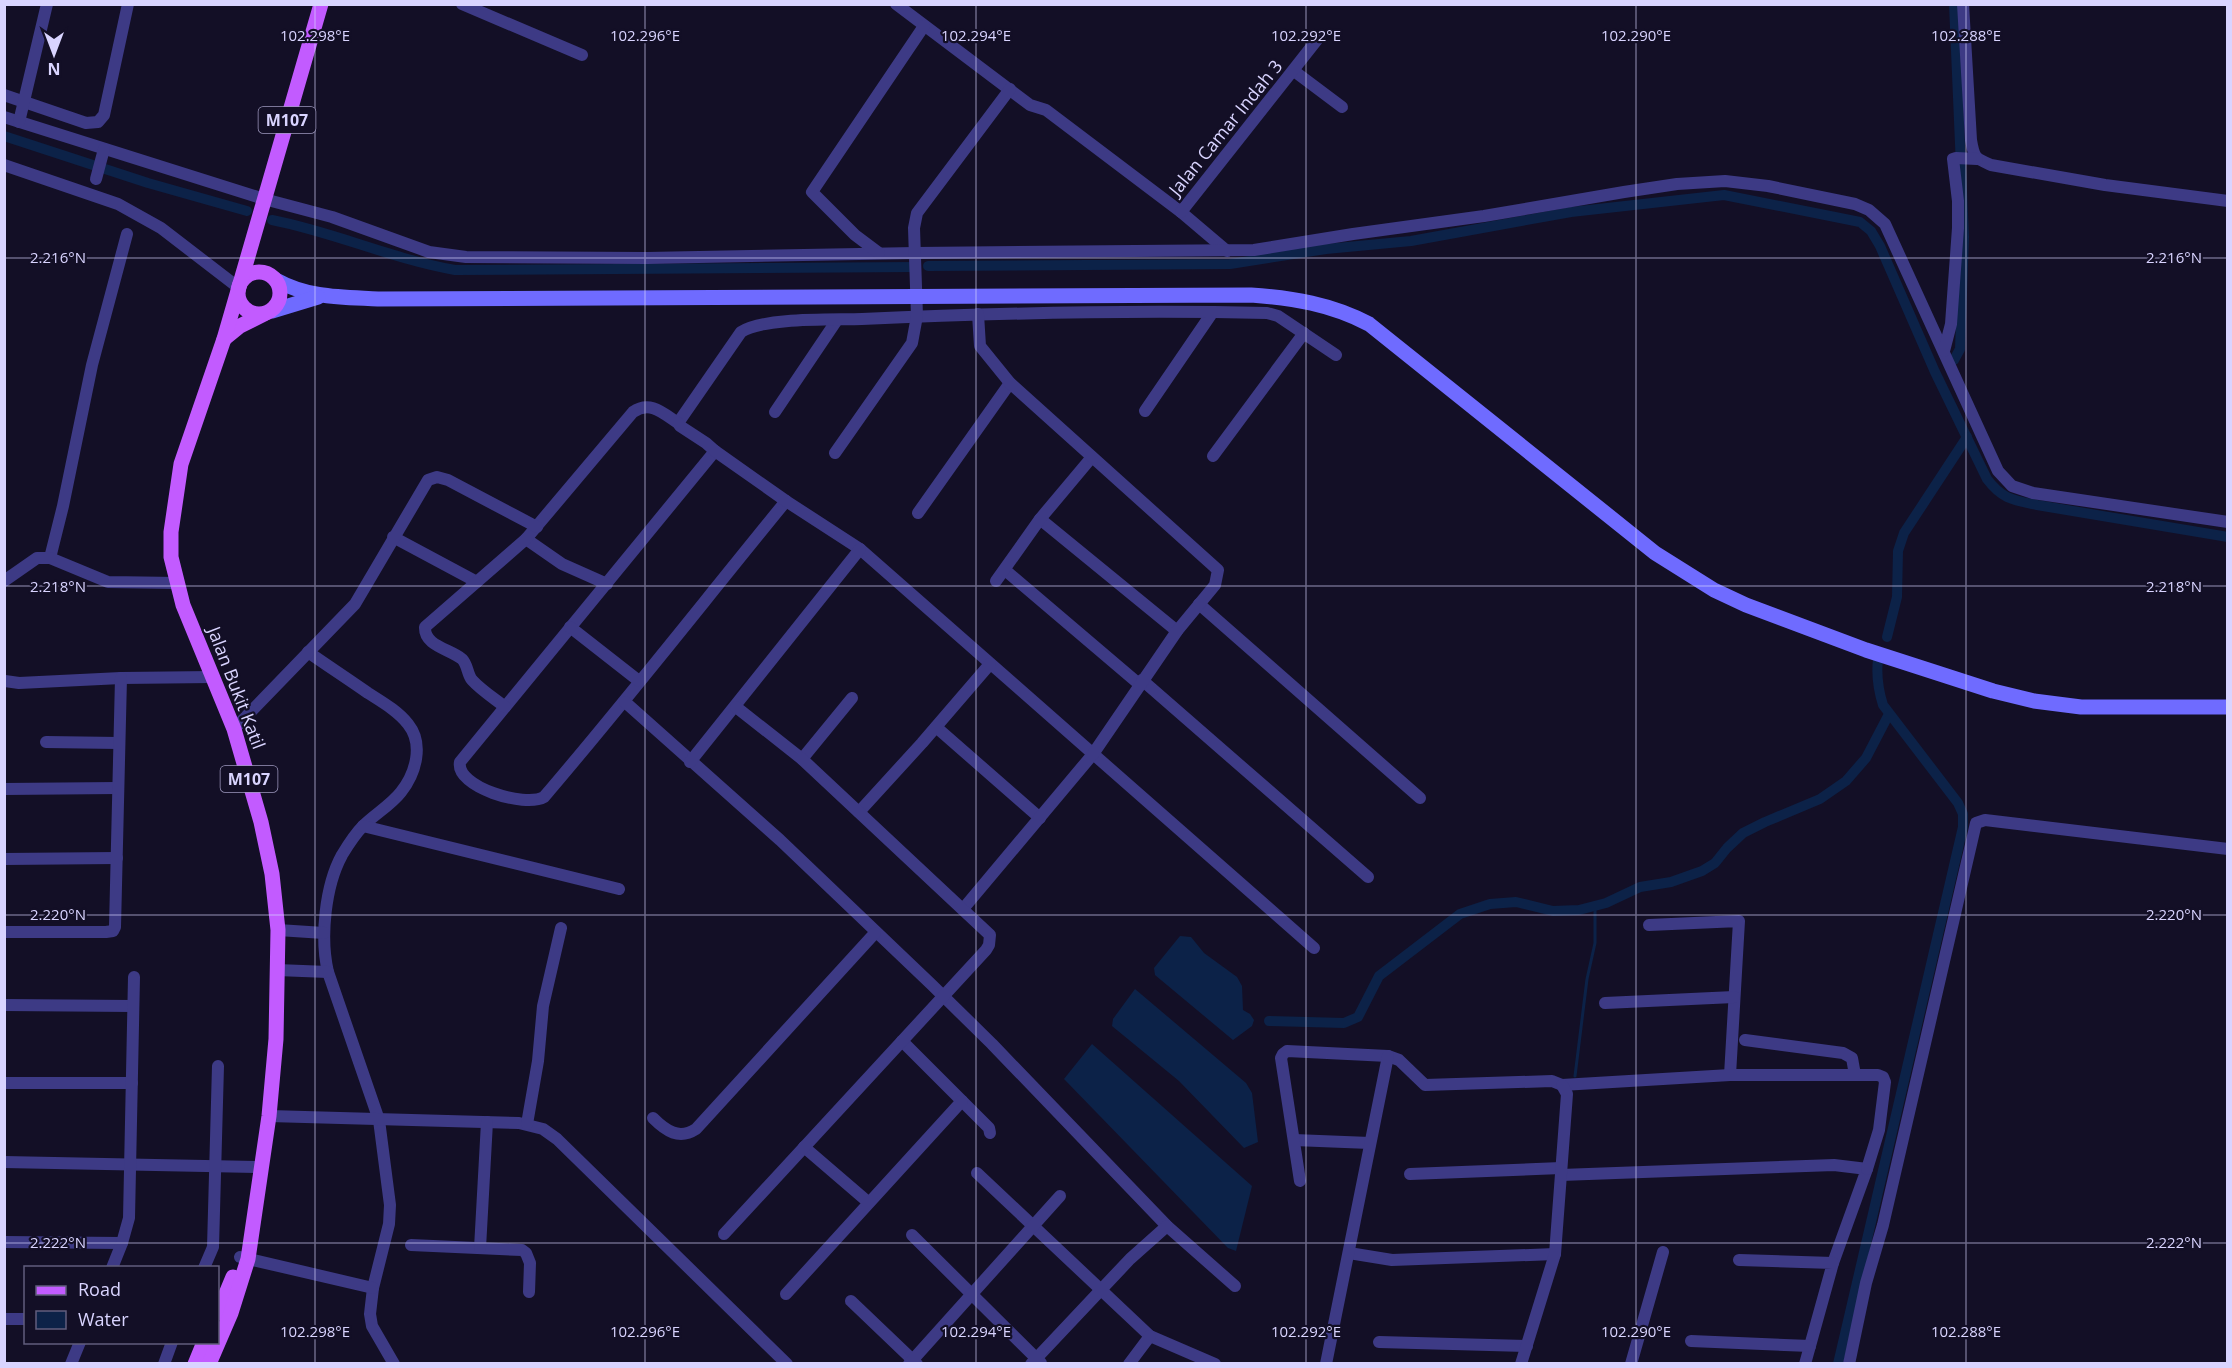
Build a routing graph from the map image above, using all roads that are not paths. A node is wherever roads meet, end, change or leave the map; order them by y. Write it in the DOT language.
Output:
graph roads {
  1 [pos="47,4"];
  2 [pos="128,4"];
  3 [pos="321,4"];
  4 [pos="462,4"];
  5 [pos="896,4"];
  6 [pos="1963,4"];
  7 [pos="924,26"];
  8 [pos="1320,36"];
  9 [pos="582,55"];
  10 [pos="1294,71"];
  11 [pos="1010,89"];
  12 [pos="4,95"];
  13 [pos="23,101"];
  14 [pos="1342,107"];
  15 [pos="4,117"];
  16 [pos="18,122"];
  17 [pos="104,148"];
  18 [pos="1975,159"];
  19 [pos="4,165"];
  20 [pos="96,179"];
  21 [pos="264,199"];
  22 [pos="2228,201"];
  23 [pos="1181,212"];
  24 [pos="127,234"];
  25 [pos="254,236"];
  26 [pos="1227,251"];
  27 [pos="879,253"];
  28 [pos="915,253"];
  29 [pos="273,278"];
  30 [pos="239,288"];
  31 [pos="321,296"];
  32 [pos="917,297"];
  33 [pos="268,312"];
  34 [pos="1212,313"];
  35 [pos="978,314"];
  36 [pos="917,316"];
  37 [pos="837,320"];
  38 [pos="1304,333"];
  39 [pos="224,339"];
  40 [pos="1944,351"];
  41 [pos="1336,354"];
  42 [pos="1010,383"];
  43 [pos="1145,411"];
  44 [pos="775,412"];
  45 [pos="678,423"];
  46 [pos="714,451"];
  47 [pos="835,453"];
  48 [pos="1213,456"];
  49 [pos="1092,457"];
  50 [pos="786,501"];
  51 [pos="918,513"];
  52 [pos="1040,519"];
  53 [pos="2228,522"];
  54 [pos="537,527"];
  55 [pos="393,537"];
  56 [pos="526,539"];
  57 [pos="860,549"];
  58 [pos="50,558"];
  59 [pos="1005,570"];
  60 [pos="4,581"];
  61 [pos="996,581"];
  62 [pos="477,582"];
  63 [pos="177,583"];
  64 [pos="607,584"];
  65 [pos="1199,604"];
  66 [pos="570,627"];
  67 [pos="1177,631"];
  68 [pos="308,652"];
  69 [pos="990,664"];
  70 [pos="213,677"];
  71 [pos="121,678"];
  72 [pos="5,681"];
  73 [pos="639,681"];
  74 [pos="1141,682"];
  75 [pos="852,699"];
  76 [pos="625,702"];
  77 [pos="505,707"];
  78 [pos="736,707"];
  79 [pos="2228,707"];
  80 [pos="936,727"];
  81 [pos="234,729"];
  82 [pos="46,742"];
  83 [pos="119,743"];
  84 [pos="1093,754"];
  85 [pos="802,759"];
  86 [pos="690,762"];
  87 [pos="118,788"];
  88 [pos="4,789"];
  89 [pos="1420,798"];
  90 [pos="859,812"];
  91 [pos="1040,818"];
  92 [pos="363,826"];
  93 [pos="2228,849"];
  94 [pos="117,858"];
  95 [pos="4,859"];
  96 [pos="1368,877"];
  97 [pos="619,889"];
  98 [pos="963,909"];
  99 [pos="1649,925"];
  100 [pos="561,928"];
  101 [pos="278,930"];
  102 [pos="4,932"];
  103 [pos="324,933"];
  104 [pos="875,933"];
  105 [pos="1314,948"];
  106 [pos="277,970"];
  107 [pos="328,972"];
  108 [pos="134,977"];
  109 [pos="944,997"];
  110 [pos="1734,997"];
  111 [pos="1605,1003"];
  112 [pos="4,1005"];
  113 [pos="133,1006"];
  114 [pos="902,1041"];
  115 [pos="1745,1041"];
  116 [pos="1388,1056"];
  117 [pos="218,1066"];
  118 [pos="1730,1075"];
  119 [pos="1855,1076"];
  120 [pos="4,1083"];
  121 [pos="132,1083"];
  122 [pos="1562,1085"];
  123 [pos="962,1101"];
  124 [pos="269,1116"];
  125 [pos="653,1118"];
  126 [pos="379,1120"];
  127 [pos="487,1122"];
  128 [pos="527,1124"];
  129 [pos="990,1133"];
  130 [pos="1294,1140"];
  131 [pos="1370,1143"];
  132 [pos="804,1147"];
  133 [pos="4,1161"];
  134 [pos="130,1164"];
  135 [pos="215,1166"];
  136 [pos="260,1167"];
  137 [pos="1867,1169"];
  138 [pos="1561,1172"];
  139 [pos="977,1173"];
  140 [pos="1410,1174"];
  141 [pos="1300,1181"];
  142 [pos="1060,1196"];
  143 [pos="868,1202"];
  144 [pos="1167,1226"];
  145 [pos="1033,1227"];
  146 [pos="724,1234"];
  147 [pos="912,1235"];
  148 [pos="4,1242"];
  149 [pos="122,1243"];
  150 [pos="411,1245"];
  151 [pos="480,1248"];
  152 [pos="1663,1252"];
  153 [pos="1349,1253"];
  154 [pos="1555,1254"];
  155 [pos="244,1258"];
  156 [pos="1739,1260"];
  157 [pos="1833,1263"];
  158 [pos="113,1266"];
  159 [pos="205,1266"];
  160 [pos="1235,1286"];
  161 [pos="373,1288"];
  162 [pos="1101,1290"];
  163 [pos="529,1292"];
  164 [pos="786,1294"];
  165 [pos="971,1294"];
  166 [pos="851,1301"];
  167 [pos="219,1311"];
  168 [pos="4,1319"];
  169 [pos="24,1319"];
  170 [pos="1150,1336"];
  171 [pos="219,1341"];
  172 [pos="1691,1341"];
  173 [pos="1379,1342"];
  174 [pos="79,1344"];
  175 [pos="171,1344"];
  176 [pos="203,1344"];
  177 [pos="218,1344"];
  178 [pos="1527,1346"];
  179 [pos="1810,1346"];
  180 [pos="782,1362"];
  181 [pos="913,1362"];
  182 [pos="1036,1362"];
  183 [pos="71,1364"];
  184 [pos="164,1364"];
  185 [pos="195,1364"];
  186 [pos="209,1364"];
  187 [pos="394,1364"];
  188 [pos="1129,1364"];
  189 [pos="1215,1364"];
  190 [pos="1326,1364"];
  191 [pos="1521,1364"];
  192 [pos="1631,1364"];
  193 [pos="1805,1364"];
  194 [pos="1849,1364"];
  1 -- 13 [label="street"];
  2 -- 13 [label="street"];
  3 -- 21 [label="main road, M107"];
  4 -- 9 [label="street"];
  5 -- 7 [label="street"];
  6 -- 18 [label="street"];
  7 -- 11 [label="street"];
  7 -- 27 [label="street"];
  8 -- 10 [label="street, Jalan Camar Indah 3"];
  10 -- 14 [label="street"];
  10 -- 23 [label="street, Jalan Camar Indah 3"];
  11 -- 23 [label="street"];
  11 -- 28 [label="street"];
  12 -- 13 [label="street"];
  13 -- 16 [label="street"];
  15 -- 16 [label="street"];
  16 -- 17 [label="street"];
  17 -- 20 [label="street"];
  17 -- 21 [label="street"];
  18 -- 22 [label="street"];
  18 -- 40 [label="street"];
  19 -- 30 [label="street"];
  21 -- 25 [label="main road, M107"];
  21 -- 27 [label="street"];
  23 -- 26 [label="street"];
  24 -- 58 [label="street"];
  25 -- 29 [label="main road"];
  25 -- 30 [label="main road, M107"];
  26 -- 28 [label="street"];
  26 -- 40 [label="street"];
  27 -- 28 [label="street"];
  28 -- 32 [label="street"];
  29 -- 30 [label="main road"];
  29 -- 31 [label="main road"];
  29 -- 33 [label="main road"];
  30 -- 33 [label="main road"];
  30 -- 39 [label="main road, M107"];
  31 -- 32 [label="main road"];
  31 -- 33 [label="main road"];
  32 -- 36 [label="street"];
  32 -- 79 [label="main road"];
  33 -- 39 [label="main road"];
  34 -- 35 [label="street"];
  34 -- 38 [label="street"];
  34 -- 43 [label="street"];
  35 -- 36 [label="street"];
  35 -- 42 [label="street"];
  36 -- 37 [label="street"];
  36 -- 47 [label="street"];
  37 -- 44 [label="street"];
  37 -- 45 [label="street"];
  38 -- 41 [label="street"];
  38 -- 48 [label="street"];
  39 -- 63 [label="main road, Jalan Bukit Katil / M107"];
  40 -- 53 [label="street"];
  42 -- 49 [label="street"];
  42 -- 51 [label="street"];
  45 -- 46 [label="street"];
  45 -- 54 [label="street"];
  46 -- 50 [label="street"];
  46 -- 64 [label="street"];
  49 -- 52 [label="street"];
  49 -- 65 [label="street"];
  50 -- 57 [label="street"];
  50 -- 73 [label="street"];
  52 -- 59 [label="street"];
  52 -- 67 [label="street"];
  54 -- 55 [label="street"];
  54 -- 56 [label="street"];
  55 -- 62 [label="street"];
  55 -- 68 [label="street"];
  56 -- 62 [label="street"];
  56 -- 64 [label="street"];
  57 -- 69 [label="street"];
  57 -- 78 [label="street"];
  58 -- 60 [label="street"];
  58 -- 63 [label="street"];
  59 -- 61 [label="street"];
  59 -- 74 [label="street"];
  62 -- 77 [label="street"];
  63 -- 70 [label="main road, Jalan Bukit Katil / M107"];
  64 -- 66 [label="street"];
  65 -- 67 [label="street"];
  65 -- 89 [label="street"];
  66 -- 73 [label="street"];
  66 -- 77 [label="street"];
  67 -- 74 [label="street"];
  68 -- 81 [label="street"];
  68 -- 92 [label="street"];
  69 -- 80 [label="street"];
  69 -- 84 [label="street"];
  70 -- 71 [label="street"];
  70 -- 81 [label="main road, Jalan Bukit Katil / M107"];
  71 -- 72 [label="street"];
  71 -- 83 [label="street"];
  73 -- 76 [label="street"];
  74 -- 84 [label="street"];
  74 -- 96 [label="street"];
  75 -- 85 [label="street"];
  76 -- 77 [label="street"];
  76 -- 86 [label="street"];
  78 -- 85 [label="street"];
  78 -- 86 [label="street"];
  80 -- 90 [label="street"];
  80 -- 91 [label="street"];
  81 -- 101 [label="main road, Jalan Bukit Katil / M107"];
  82 -- 83 [label="street"];
  83 -- 87 [label="street"];
  84 -- 91 [label="street"];
  84 -- 105 [label="street"];
  85 -- 90 [label="street"];
  86 -- 104 [label="street"];
  87 -- 88 [label="street"];
  87 -- 94 [label="street"];
  90 -- 98 [label="street"];
  91 -- 98 [label="street"];
  92 -- 97 [label="street"];
  92 -- 103 [label="street"];
  93 -- 194 [label="street"];
  94 -- 95 [label="street"];
  94 -- 102 [label="street"];
  98 -- 109 [label="street"];
  99 -- 110 [label="street"];
  100 -- 128 [label="street"];
  101 -- 103 [label="street"];
  101 -- 106 [label="main road, Jalan Bukit Katil / M107"];
  103 -- 107 [label="street"];
  104 -- 109 [label="street"];
  104 -- 125 [label="street"];
  106 -- 107 [label="street"];
  106 -- 124 [label="main road, Jalan Bukit Katil / M107"];
  107 -- 126 [label="street"];
  108 -- 113 [label="street"];
  109 -- 114 [label="street"];
  109 -- 144 [label="street"];
  110 -- 111 [label="street"];
  110 -- 118 [label="street"];
  112 -- 113 [label="street"];
  113 -- 121 [label="street"];
  114 -- 123 [label="street"];
  114 -- 132 [label="street"];
  115 -- 119 [label="street"];
  116 -- 122 [label="street"];
  116 -- 130 [label="street"];
  116 -- 131 [label="street"];
  117 -- 135 [label="street"];
  118 -- 119 [label="street"];
  118 -- 122 [label="street"];
  119 -- 137 [label="street"];
  120 -- 121 [label="street"];
  121 -- 134 [label="street"];
  122 -- 138 [label="street"];
  123 -- 129 [label="street"];
  123 -- 143 [label="street"];
  124 -- 126 [label="street"];
  124 -- 136 [label="main road, Jalan Bukit Katil / M107"];
  126 -- 127 [label="street"];
  126 -- 161 [label="street"];
  127 -- 128 [label="street"];
  127 -- 151 [label="street"];
  128 -- 180 [label="street"];
  130 -- 131 [label="street"];
  130 -- 141 [label="street"];
  131 -- 153 [label="street"];
  132 -- 143 [label="street"];
  132 -- 146 [label="street"];
  133 -- 134 [label="street"];
  134 -- 135 [label="street"];
  134 -- 149 [label="street"];
  135 -- 136 [label="street"];
  135 -- 159 [label="street"];
  136 -- 155 [label="main road, Jalan Bukit Katil / M107"];
  137 -- 138 [label="street"];
  137 -- 157 [label="street"];
  138 -- 140 [label="street"];
  138 -- 154 [label="street"];
  139 -- 145 [label="street"];
  142 -- 145 [label="street"];
  143 -- 164 [label="street"];
  144 -- 160 [label="street"];
  144 -- 162 [label="street"];
  145 -- 162 [label="street"];
  145 -- 165 [label="street"];
  147 -- 165 [label="street"];
  148 -- 149 [label="street"];
  149 -- 158 [label="street"];
  150 -- 151 [label="street"];
  151 -- 163 [label="street"];
  152 -- 192 [label="street"];
  153 -- 154 [label="street"];
  153 -- 190 [label="street"];
  154 -- 178 [label="street"];
  155 -- 161 [label="street"];
  155 -- 167 [label="main road, Jalan Bukit Katil / M107"];
  155 -- 171 [label="main road, Jalan Bukit Katil / M107"];
  156 -- 157 [label="street"];
  157 -- 179 [label="street"];
  161 -- 187 [label="street"];
  162 -- 170 [label="street"];
  162 -- 182 [label="street"];
  165 -- 181 [label="street"];
  165 -- 182 [label="street"];
  166 -- 181 [label="street"];
  168 -- 169 [label="street"];
  170 -- 188 [label="street"];
  170 -- 189 [label="street"];
  172 -- 179 [label="street"];
  173 -- 178 [label="street"];
  174 -- 183 [label="street"];
  175 -- 184 [label="street"];
  176 -- 185 [label="main road"];
  177 -- 186 [label="main road, Jalan Bukit Katil / M107"];
  178 -- 191 [label="street"];
  179 -- 193 [label="street"];
}
